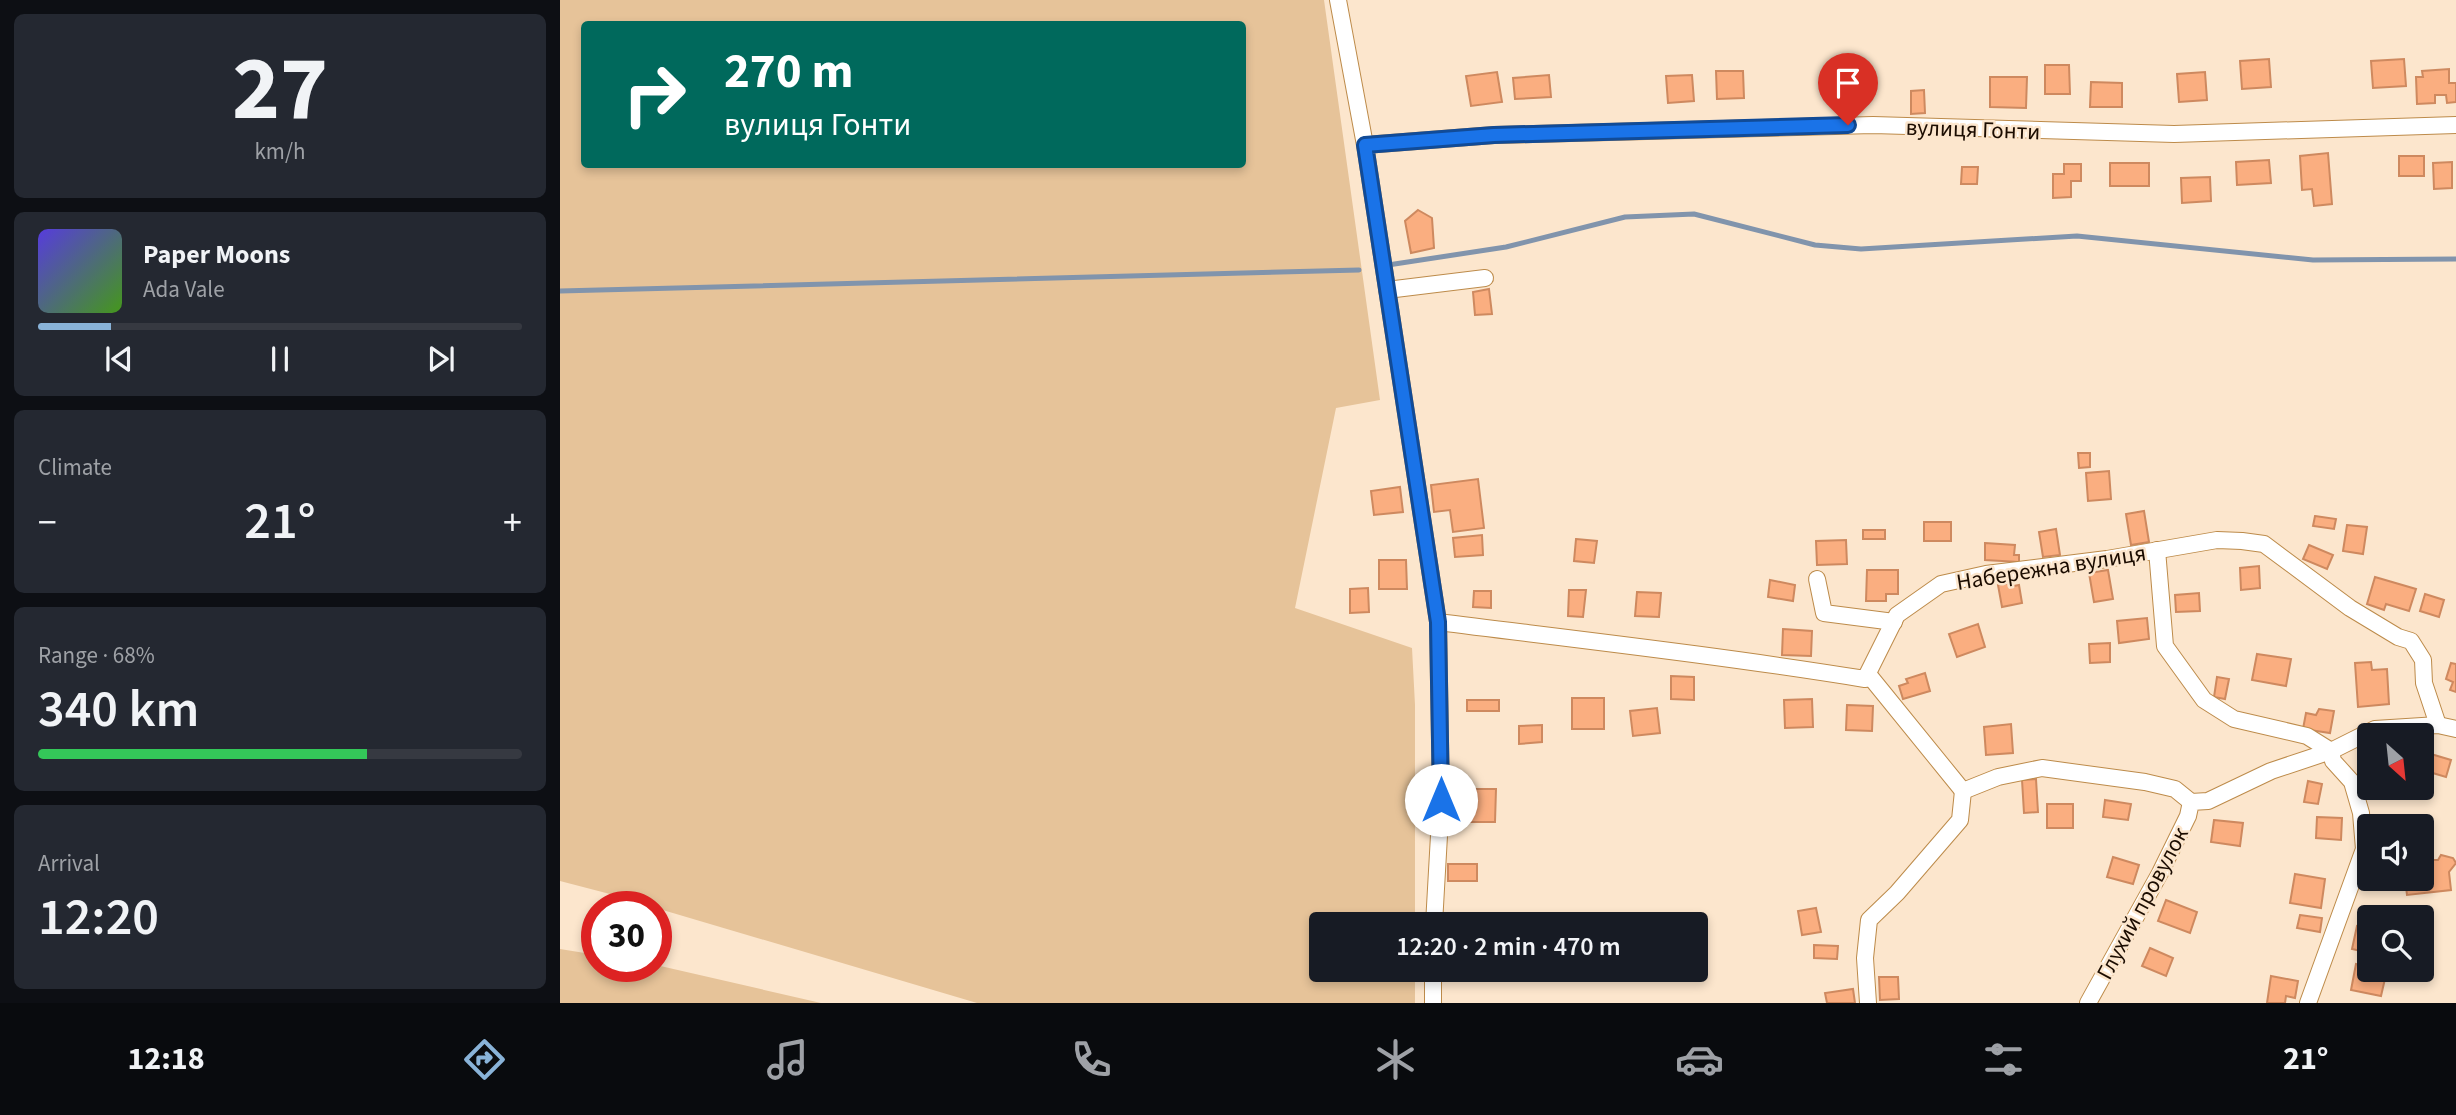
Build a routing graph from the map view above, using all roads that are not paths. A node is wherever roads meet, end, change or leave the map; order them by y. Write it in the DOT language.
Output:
graph roads {
  1 [pos="1338,0"];
  2 [pos="2456,125"];
  3 [pos="1365,145"];
  4 [pos="1485,278"];
  5 [pos="1387,290"];
  6 [pos="2157,550"];
  7 [pos="1817,579"];
  8 [pos="1438,622"];
  9 [pos="1894,622"];
  10 [pos="1868,674"];
  11 [pos="2438,725"];
  12 [pos="2456,729"];
  13 [pos="2331,751"];
  14 [pos="1963,791"];
  15 [pos="2191,802"];
  16 [pos="1435,912"];
  17 [pos="1433,982"];
  18 [pos="1433,1003"];
  19 [pos="1868,1003"];
  20 [pos="2088,1003"];
  21 [pos="2308,1003"];
  1 -- 3 [label="street"];
  2 -- 3 [label="street, вулиця Гонти"];
  3 -- 5 [label="street"];
  4 -- 5 [label="street"];
  5 -- 8 [label="street"];
  6 -- 9 [label="street, Набережна вулиця"];
  6 -- 11 [label="street, Набережна вулиця"];
  6 -- 13 [label="street"];
  7 -- 9 [label="street"];
  8 -- 10 [label="street"];
  8 -- 16 [label="street"];
  9 -- 10 [label="street, Набережна вулиця"];
  10 -- 14 [label="street"];
  11 -- 12 [label="street"];
  11 -- 13 [label="street, Глухий провулок"];
  13 -- 15 [label="street, Глухий провулок"];
  13 -- 21 [label="street"];
  14 -- 15 [label="street, Глухий провулок"];
  14 -- 19 [label="street"];
  15 -- 20 [label="street, Глухий провулок"];
  17 -- 18 [label="street"];
}
